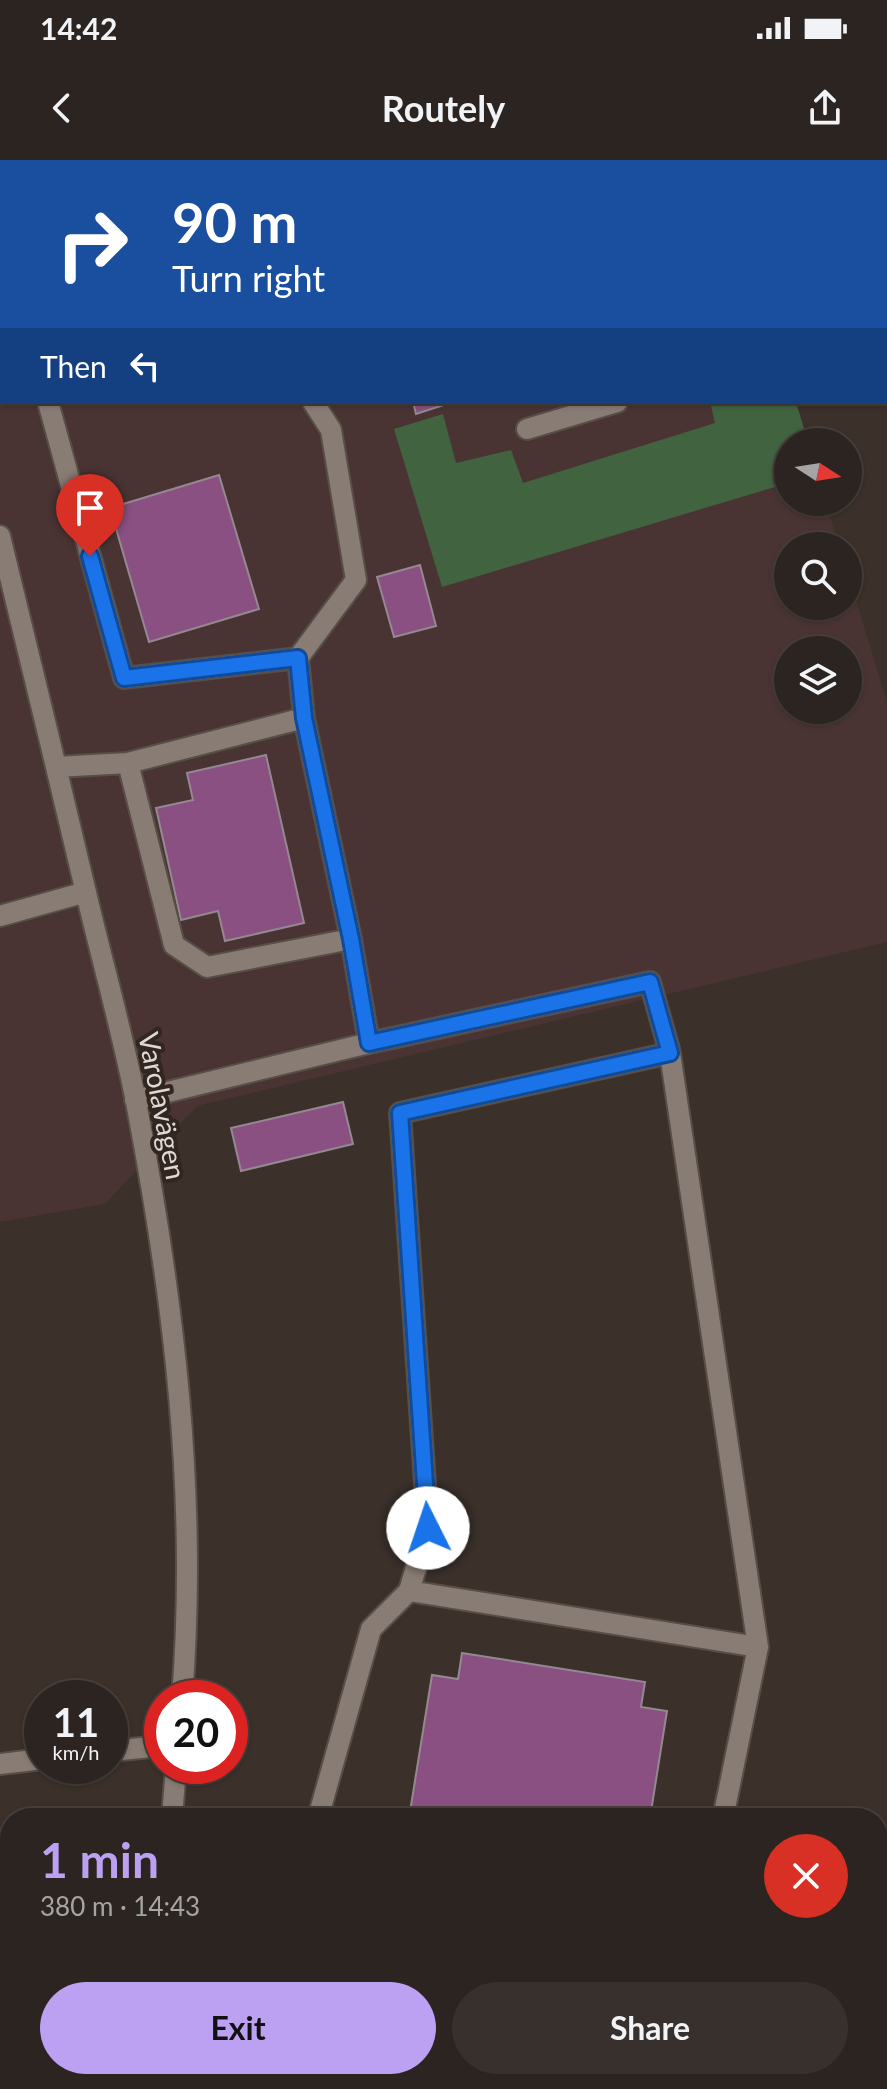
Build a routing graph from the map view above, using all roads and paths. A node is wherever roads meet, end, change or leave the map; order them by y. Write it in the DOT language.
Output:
graph roads {
  1 [pos="49,404"];
  2 [pos="314,404"];
  3 [pos="610,404"];
  4 [pos="527,429"];
  5 [pos="1,543"];
  6 [pos="298,658"];
  7 [pos="304,718"];
  8 [pos="128,763"];
  9 [pos="56,767"];
  10 [pos="86,892"];
  11 [pos="0,916"];
  12 [pos="351,939"];
  13 [pos="369,1043"];
  14 [pos="670,1053"];
  15 [pos="135,1100"];
  16 [pos="409,1591"];
  17 [pos="758,1647"];
  18 [pos="183,1680"];
  19 [pos="24,1761"];
  20 [pos="0,1764"];
  21 [pos="175,1784"];
  22 [pos="173,1808"];
  23 [pos="321,1808"];
  24 [pos="725,1808"];
  1 -- 6 [label="street"];
  2 -- 6 [label="street"];
  3 -- 4 [label="street"];
  5 -- 9 [label="street, Varolavägen"];
  6 -- 7 [label="street"];
  7 -- 8 [label="street"];
  7 -- 12 [label="street"];
  8 -- 9 [label="street"];
  8 -- 12 [label="street"];
  9 -- 10 [label="street, Varolavägen"];
  10 -- 11 [label="street"];
  10 -- 15 [label="street, Varolavägen"];
  12 -- 13 [label="street"];
  13 -- 14 [label="street"];
  13 -- 15 [label="street"];
  14 -- 16 [label="street"];
  14 -- 17 [label="street"];
  15 -- 18 [label="street, Varolavägen"];
  16 -- 17 [label="street"];
  16 -- 23 [label="street"];
  17 -- 24 [label="street"];
  19 -- 20 [label="street"];
  21 -- 22 [label="street"];
}
